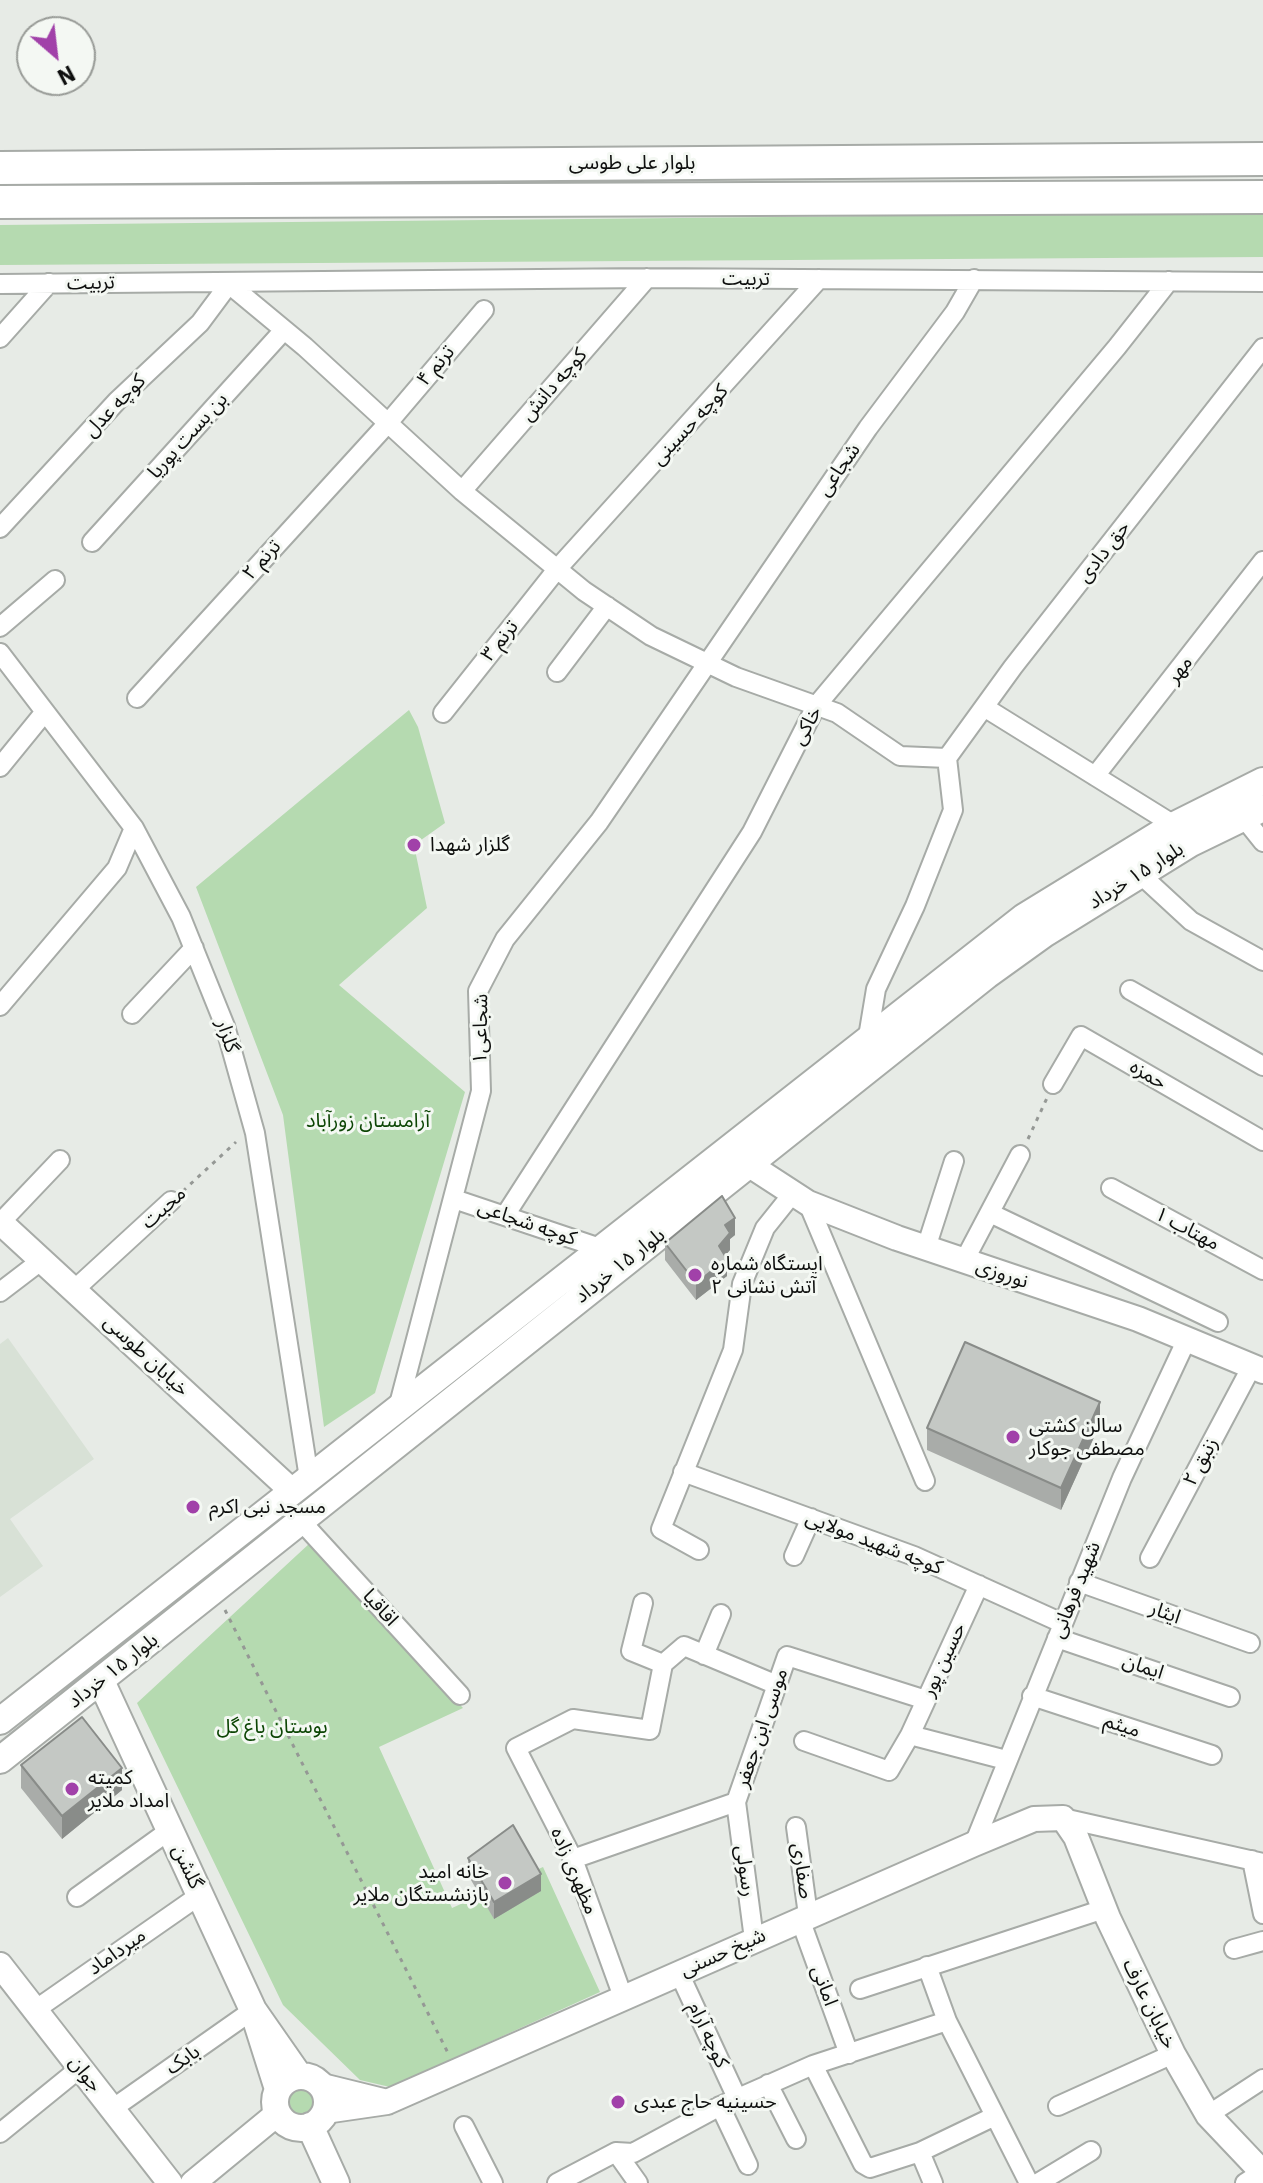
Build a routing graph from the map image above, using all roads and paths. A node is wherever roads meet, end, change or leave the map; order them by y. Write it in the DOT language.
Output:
graph roads {
  1 [pos="1263,159"];
  2 [pos="0,168"];
  3 [pos="1263,197"];
  4 [pos="0,202"];
  5 [pos="647,278"];
  6 [pos="819,279"];
  7 [pos="974,279"];
  8 [pos="1169,281"];
  9 [pos="1263,282"];
  10 [pos="49,283"];
  11 [pos="0,284"];
  12 [pos="229,284"];
  13 [pos="484,310"];
  14 [pos="284,330"];
  15 [pos="0,338"];
  16 [pos="1263,348"];
  17 [pos="388,423"];
  18 [pos="462,491"];
  19 [pos="0,528"];
  20 [pos="92,542"];
  21 [pos="1263,561"];
  22 [pos="558,568"];
  23 [pos="55,580"];
  24 [pos="607,606"];
  25 [pos="0,627"];
  26 [pos="0,653"];
  27 [pos="706,662"];
  28 [pos="557,672"];
  29 [pos="137,698"];
  30 [pos="816,706"];
  31 [pos="984,707"];
  32 [pos="44,713"];
  33 [pos="443,713"];
  34 [pos="947,758"];
  35 [pos="0,767"];
  36 [pos="1095,776"];
  37 [pos="1263,781"];
  38 [pos="1253,813"];
  39 [pos="1174,825"];
  40 [pos="134,828"];
  41 [pos="1263,842"];
  42 [pos="1140,874"];
  43 [pos="194,948"];
  44 [pos="1263,961"];
  45 [pos="1130,990"];
  46 [pos="0,1006"];
  47 [pos="132,1014"];
  48 [pos="868,1037"];
  49 [pos="1263,1066"];
  50 [pos="1053,1084"];
  51 [pos="253,1126"];
  52 [pos="1263,1141"];
  53 [pos="1020,1155"];
  54 [pos="60,1160"];
  55 [pos="954,1161"];
  56 [pos="748,1164"];
  57 [pos="1111,1188"];
  58 [pos="800,1198"];
  59 [pos="454,1199"];
  60 [pos="171,1201"];
  61 [pos="990,1213"];
  62 [pos="506,1214"];
  63 [pos="657,1220"];
  64 [pos="0,1222"];
  65 [pos="600,1248"];
  66 [pos="926,1248"];
  67 [pos="42,1260"];
  68 [pos="964,1261"];
  69 [pos="1263,1270"];
  70 [pos="74,1290"];
  71 [pos="0,1292"];
  72 [pos="1218,1322"];
  73 [pos="1187,1339"];
  74 [pos="1257,1368"];
  75 [pos="398,1408"];
  76 [pos="683,1472"];
  77 [pos="925,1481"];
  78 [pos="300,1484"];
  79 [pos="811,1518"];
  80 [pos="301,1521"];
  81 [pos="699,1550"];
  82 [pos="794,1556"];
  83 [pos="1150,1558"];
  84 [pos="1079,1582"];
  85 [pos="979,1585"];
  86 [pos="216,1589"];
  87 [pos="643,1603"];
  88 [pos="721,1614"];
  89 [pos="1060,1630"];
  90 [pos="1250,1643"];
  91 [pos="704,1655"];
  92 [pos="663,1664"];
  93 [pos="101,1681"];
  94 [pos="777,1685"];
  95 [pos="460,1695"];
  96 [pos="1032,1696"];
  97 [pos="1230,1697"];
  98 [pos="926,1700"];
  99 [pos="0,1721"];
  100 [pos="910,1735"];
  101 [pos="804,1741"];
  102 [pos="1212,1755"];
  103 [pos="0,1760"];
  104 [pos="1006,1760"];
  105 [pos="736,1802"];
  106 [pos="1063,1818"];
  107 [pos="796,1827"];
  108 [pos="170,1830"];
  109 [pos="974,1844"];
  110 [pos="573,1859"];
  111 [pos="1258,1861"];
  112 [pos="200,1895"];
  113 [pos="77,1897"];
  114 [pos="1104,1909"];
  115 [pos="1263,1914"];
  116 [pos="804,1917"];
  117 [pos="754,1939"];
  118 [pos="1263,1941"];
  119 [pos="1234,1949"];
  120 [pos="927,1966"];
  121 [pos="1,1967"];
  122 [pos="679,1973"];
  123 [pos="860,1989"];
  124 [pos="623,1997"];
  125 [pos="35,2010"];
  126 [pos="253,2010"];
  127 [pos="947,2021"];
  128 [pos="849,2054"];
  129 [pos="1173,2054"];
  130 [pos="813,2065"];
  131 [pos="80,2068"];
  132 [pos="457,2071"];
  133 [pos="1263,2079"];
  134 [pos="768,2084"];
  135 [pos="302,2100"];
  136 [pos="728,2102"];
  137 [pos="1058,2106"];
  138 [pos="112,2109"];
  139 [pos="1208,2115"];
  140 [pos="995,2116"];
  141 [pos="464,2126"];
  142 [pos="0,2133"];
  143 [pos="796,2139"];
  144 [pos="1091,2151"];
  145 [pos="616,2152"];
  146 [pos="920,2152"];
  147 [pos="748,2165"];
  148 [pos="1257,2176"];
  149 [pos="205,2179"];
  150 [pos="170,2183"];
  151 [pos="336,2183"];
  152 [pos="493,2183"];
  153 [pos="557,2183"];
  154 [pos="638,2183"];
  155 [pos="933,2183"];
  156 [pos="1029,2183"];
  157 [pos="1038,2183"];
  1 -- 2 [label="highway, بلوار علی طوسی"];
  3 -- 4 [label="highway, بلوار علی طوسی"];
  5 -- 6 [label="street, تربیت"];
  5 -- 12 [label="street, تربیت"];
  5 -- 18 [label="street, کوچه دانش"];
  6 -- 7 [label="street, تربیت"];
  6 -- 22 [label="street, کوچه حسینی"];
  7 -- 8 [label="street, تربیت"];
  7 -- 27 [label="street, شجاعی"];
  8 -- 9 [label="street, تربیت"];
  8 -- 30 [label="street, خاکی"];
  10 -- 11 [label="street, تربیت"];
  10 -- 12 [label="street, تربیت"];
  10 -- 15 [label="street"];
  12 -- 14 [label="street"];
  12 -- 19 [label="street, کوچه عدل"];
  13 -- 17 [label="street, ترنم ۴"];
  14 -- 17 [label="street"];
  14 -- 20 [label="street, بن بست پوریا"];
  16 -- 31 [label="street, حق دادی"];
  17 -- 18 [label="street"];
  17 -- 29 [label="street, ترنم ۲"];
  18 -- 22 [label="street"];
  21 -- 36 [label="street, مهر"];
  22 -- 24 [label="street"];
  22 -- 33 [label="street, ترنم ۳"];
  23 -- 25 [label="street"];
  24 -- 27 [label="street"];
  24 -- 28 [label="street"];
  26 -- 32 [label="street, گلزار"];
  27 -- 30 [label="street"];
  27 -- 59 [label="street, شجاعی۱"];
  30 -- 34 [label="street"];
  30 -- 62 [label="street, خاکی"];
  31 -- 34 [label="street, حق دادی"];
  31 -- 36 [label="street"];
  32 -- 35 [label="street"];
  32 -- 40 [label="street, گلزار"];
  34 -- 48 [label="street"];
  36 -- 39 [label="street"];
  37 -- 39 [label="main road, بلوار ۱۵ خرداد"];
  38 -- 41 [label="street"];
  38 -- 42 [label="main road, بلوار ۱۵ خرداد"];
  39 -- 48 [label="main road, بلوار ۱۵ خرداد"];
  40 -- 43 [label="street, گلزار"];
  40 -- 46 [label="street"];
  42 -- 44 [label="street"];
  42 -- 56 [label="main road, بلوار ۱۵ خرداد"];
  43 -- 47 [label="street"];
  43 -- 51 [label="street, گلزار"];
  45 -- 49 [label="street"];
  48 -- 63 [label="main road, بلوار ۱۵ خرداد"];
  50 -- 52 [label="street, حمزه"];
  50 -- 53 [label="path"];
  51 -- 60 [label="path, محبت"];
  51 -- 78 [label="street, گلزار"];
  53 -- 61 [label="street"];
  54 -- 64 [label="street"];
  55 -- 66 [label="street"];
  56 -- 58 [label="street, نوروزی"];
  56 -- 63 [label="main road, بلوار ۱۵ خرداد"];
  57 -- 69 [label="street, مهتاب ۱"];
  58 -- 66 [label="street, نوروزی"];
  58 -- 76 [label="street"];
  58 -- 77 [label="street"];
  59 -- 62 [label="street, کوچه شجاعی"];
  59 -- 75 [label="street, شجاعی۱"];
  60 -- 70 [label="street, محبت"];
  61 -- 68 [label="street"];
  61 -- 72 [label="street"];
  62 -- 65 [label="street, کوچه شجاعی"];
  63 -- 65 [label="main road, بلوار ۱۵ خرداد"];
  63 -- 80 [label="main road, بلوار ۱۵ خرداد"];
  64 -- 67 [label="street, خیابان طوسی"];
  65 -- 75 [label="main road, بلوار ۱۵ خرداد"];
  66 -- 68 [label="street, نوروزی"];
  67 -- 70 [label="street, خیابان طوسی"];
  67 -- 71 [label="street"];
  68 -- 73 [label="street, نوروزی"];
  70 -- 78 [label="street, خیابان طوسی"];
  73 -- 74 [label="street, نوروزی"];
  73 -- 84 [label="street, شهید فرهانی"];
  74 -- 83 [label="street, زنبق ۲"];
  75 -- 78 [label="main road, بلوار ۱۵ خرداد"];
  76 -- 79 [label="street, کوچه شهید مولایی"];
  76 -- 81 [label="street"];
  78 -- 99 [label="main road, بلوار ۱۵ خرداد"];
  79 -- 82 [label="street"];
  79 -- 85 [label="street, کوچه شهید مولایی"];
  80 -- 86 [label="main road, بلوار ۱۵ خرداد"];
  80 -- 95 [label="street, اقاقیا"];
  84 -- 89 [label="street, شهید فرهانی"];
  84 -- 90 [label="street, ایثار"];
  85 -- 89 [label="street, کوچه شهید مولایی"];
  85 -- 98 [label="street, حسین پور"];
  86 -- 93 [label="main road, بلوار ۱۵ خرداد"];
  86 -- 132 [label="path"];
  87 -- 92 [label="street"];
  88 -- 91 [label="street"];
  89 -- 96 [label="street, شهید فرهانی"];
  89 -- 97 [label="street, ایمان"];
  91 -- 92 [label="street"];
  91 -- 94 [label="street"];
  92 -- 110 [label="street, مظهری زاده"];
  93 -- 103 [label="main road, بلوار ۱۵ خرداد"];
  93 -- 108 [label="main road, گلشن"];
  94 -- 98 [label="street, موسی ابن جعفر"];
  94 -- 105 [label="street, موسی ابن جعفر"];
  96 -- 102 [label="street, میثم"];
  96 -- 104 [label="street, شهید فرهانی"];
  98 -- 100 [label="street, حسین پور"];
  100 -- 101 [label="street, حسین پور"];
  100 -- 104 [label="street"];
  104 -- 109 [label="street, شهید فرهانی"];
  105 -- 110 [label="street"];
  105 -- 117 [label="street, رسولی"];
  106 -- 109 [label="street, شیخ حسنی"];
  106 -- 111 [label="street"];
  106 -- 114 [label="street, خیابان عارف"];
  107 -- 116 [label="street, صفاری"];
  108 -- 112 [label="main road, گلشن"];
  108 -- 113 [label="street"];
  109 -- 116 [label="street, شیخ حسنی"];
  110 -- 124 [label="street, مظهری زاده"];
  111 -- 115 [label="street"];
  112 -- 125 [label="street, میرداماد"];
  112 -- 126 [label="main road, گلشن"];
  114 -- 120 [label="street"];
  114 -- 129 [label="street, خیابان عارف"];
  116 -- 117 [label="street, شیخ حسنی"];
  116 -- 128 [label="street, امانی"];
  117 -- 122 [label="street, شیخ حسنی"];
  118 -- 119 [label="street"];
  120 -- 123 [label="street"];
  120 -- 127 [label="street"];
  121 -- 125 [label="street, جوان"];
  122 -- 124 [label="street, شیخ حسنی"];
  122 -- 136 [label="street, کوچه آرام"];
  124 -- 132 [label="street, شیخ حسنی"];
  125 -- 131 [label="street, جوان"];
  126 -- 135 [label="main road, گلشن"];
  126 -- 138 [label="street, بابک"];
  127 -- 128 [label="street"];
  127 -- 140 [label="street"];
  128 -- 130 [label="street"];
  129 -- 137 [label="street"];
  129 -- 139 [label="street, خیابان عارف"];
  130 -- 134 [label="street"];
  130 -- 146 [label="street"];
  131 -- 138 [label="street, جوان"];
  131 -- 142 [label="street"];
  132 -- 135 [label="street, شیخ حسنی"];
  133 -- 139 [label="street"];
  134 -- 136 [label="street"];
  134 -- 143 [label="street"];
  135 -- 149 [label="street"];
  135 -- 151 [label="main road, گلشن"];
  136 -- 145 [label="street"];
  136 -- 147 [label="street, کوچه آرام"];
  138 -- 150 [label="street, جوان"];
  139 -- 148 [label="street, خیابان عارف"];
  140 -- 146 [label="street"];
  140 -- 156 [label="street"];
  141 -- 152 [label="street"];
  144 -- 157 [label="street"];
  145 -- 153 [label="street"];
  145 -- 154 [label="street"];
  146 -- 155 [label="street"];
}
